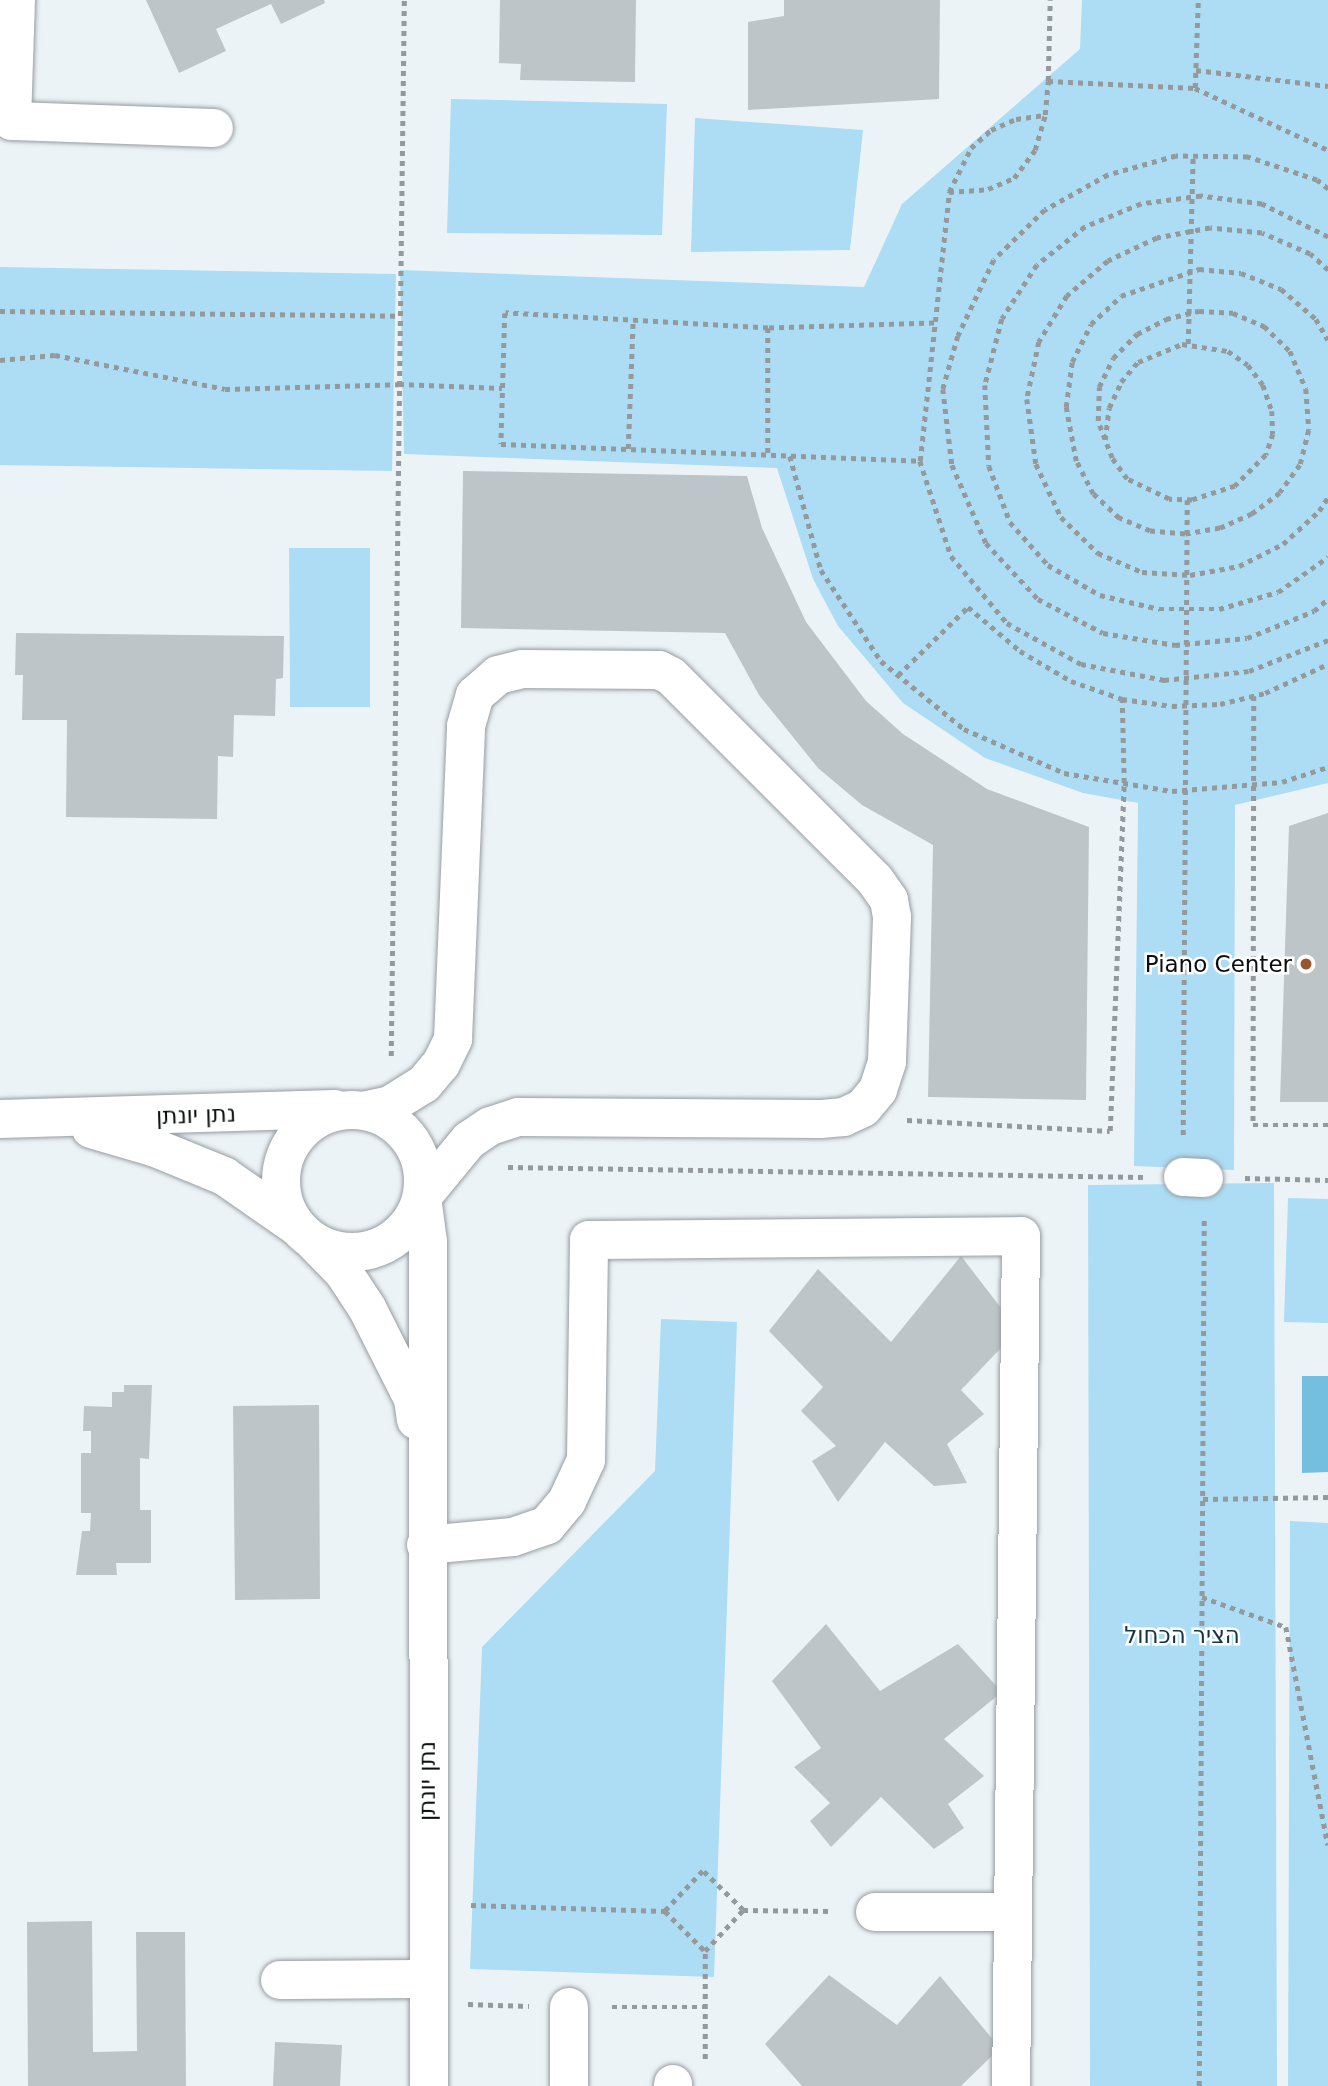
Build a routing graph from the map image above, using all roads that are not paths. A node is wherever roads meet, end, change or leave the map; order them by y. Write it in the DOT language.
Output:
graph roads {
  1 [pos="16,0"];
  2 [pos="214,128"];
  3 [pos="366,1108"];
  4 [pos="0,1119"];
  5 [pos="52,1120"];
  6 [pos="422,1197"];
  7 [pos="305,1234"];
  8 [pos="426,1475"];
  9 [pos="426,1545"];
  10 [pos="875,1912"];
  11 [pos="1011,1912"];
  12 [pos="428,1979"];
  13 [pos="281,1980"];
  14 [pos="569,2007"];
  15 [pos="429,2086"];
  16 [pos="569,2086"];
  17 [pos="1012,2086"];
  1 -- 2 [label="street"];
  3 -- 5 [label="street, נתן יונתן"];
  3 -- 6 [label="street"];
  3 -- 6 [label="street"];
  3 -- 7 [label="street"];
  4 -- 5 [label="street, נתן יונתן"];
  5 -- 7 [label="street, נתן יונתן"];
  6 -- 7 [label="street"];
  6 -- 8 [label="street, נתן יונתן"];
  7 -- 8 [label="street, נתן יונתן"];
  8 -- 9 [label="street, נתן יונתן"];
  9 -- 11 [label="street"];
  9 -- 12 [label="street, נתן יונתן"];
  10 -- 11 [label="street"];
  11 -- 17 [label="street"];
  12 -- 13 [label="street"];
  12 -- 15 [label="street, נתן יונתן"];
  14 -- 16 [label="street"];
}
